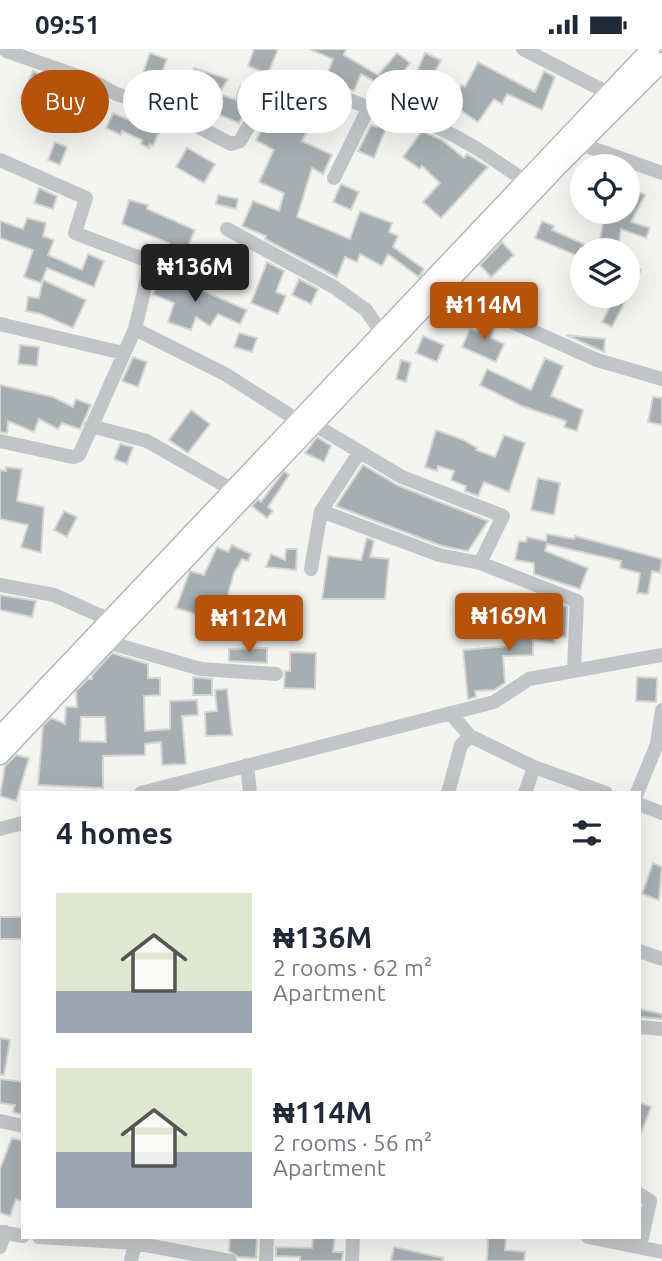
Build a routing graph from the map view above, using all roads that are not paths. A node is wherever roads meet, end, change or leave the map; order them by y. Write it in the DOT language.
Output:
graph roads {
  1 [pos="523,49"];
  2 [pos="651,49"];
  3 [pos="5,53"];
  4 [pos="662,62"];
  5 [pos="610,95"];
  6 [pos="366,106"];
  7 [pos="366,113"];
  8 [pos="448,133"];
  9 [pos="581,144"];
  10 [pos="0,160"];
  11 [pos="662,173"];
  12 [pos="334,178"];
  13 [pos="526,182"];
  14 [pos="227,229"];
  15 [pos="437,285"];
  16 [pos="0,324"];
  17 [pos="135,328"];
  18 [pos="382,333"];
  19 [pos="123,353"];
  20 [pos="662,379"];
  21 [pos="307,423"];
  22 [pos="91,426"];
  23 [pos="0,441"];
  24 [pos="359,453"];
  25 [pos="233,490"];
  26 [pos="321,511"];
  27 [pos="480,563"];
  28 [pos="311,569"];
  29 [pos="0,585"];
  30 [pos="110,620"];
  31 [pos="107,642"];
  32 [pos="662,655"];
  33 [pos="575,670"];
  34 [pos="276,674"];
  35 [pos="662,709"];
  36 [pos="450,713"];
  37 [pos="0,736"];
  38 [pos="470,736"];
  39 [pos="0,755"];
  40 [pos="247,765"];
  41 [pos="534,767"];
  42 [pos="149,791"];
  43 [pos="250,791"];
  44 [pos="449,791"];
  45 [pos="526,791"];
  46 [pos="600,791"];
  47 [pos="637,791"];
  48 [pos="641,805"];
  49 [pos="662,813"];
  50 [pos="21,823"];
  51 [pos="0,828"];
  52 [pos="641,952"];
  53 [pos="662,959"];
  54 [pos="641,1027"];
  55 [pos="662,1028"];
  56 [pos="0,1121"];
  57 [pos="21,1126"];
  58 [pos="641,1196"];
  59 [pos="21,1235"];
  60 [pos="2,1237"];
  61 [pos="71,1239"];
  62 [pos="267,1239"];
  63 [pos="353,1239"];
  64 [pos="600,1239"];
  65 [pos="135,1243"];
  66 [pos="640,1246"];
  67 [pos="662,1252"];
  68 [pos="131,1261"];
  69 [pos="230,1261"];
  70 [pos="266,1261"];
  71 [pos="352,1261"];
  1 -- 5 [label="street"];
  2 -- 5 [label="main road"];
  3 -- 6 [label="street"];
  4 -- 9 [label="main road"];
  5 -- 13 [label="main road"];
  7 -- 12 [label="street"];
  8 -- 13 [label="street"];
  9 -- 11 [label="street"];
  9 -- 15 [label="main road"];
  10 -- 17 [label="street"];
  13 -- 15 [label="main road"];
  14 -- 18 [label="street"];
  15 -- 18 [label="main road"];
  15 -- 20 [label="street"];
  15 -- 21 [label="main road"];
  16 -- 19 [label="street"];
  17 -- 19 [label="street"];
  17 -- 21 [label="street"];
  18 -- 21 [label="main road"];
  19 -- 22 [label="street"];
  21 -- 24 [label="street"];
  21 -- 25 [label="main road"];
  21 -- 31 [label="main road"];
  22 -- 23 [label="street"];
  22 -- 25 [label="street"];
  24 -- 26 [label="street"];
  24 -- 27 [label="street"];
  25 -- 30 [label="main road"];
  26 -- 27 [label="street"];
  26 -- 28 [label="street"];
  27 -- 33 [label="street"];
  29 -- 30 [label="street"];
  30 -- 37 [label="main road"];
  31 -- 34 [label="street"];
  31 -- 39 [label="main road"];
  32 -- 33 [label="street"];
  33 -- 36 [label="street"];
  35 -- 47 [label="street"];
  36 -- 38 [label="street"];
  36 -- 40 [label="street"];
  38 -- 41 [label="street"];
  38 -- 44 [label="street"];
  40 -- 42 [label="street"];
  40 -- 43 [label="street"];
  41 -- 45 [label="street"];
  41 -- 46 [label="street"];
  48 -- 49 [label="street"];
  50 -- 51 [label="street"];
  52 -- 53 [label="street"];
  54 -- 55 [label="street"];
  56 -- 57 [label="street"];
  58 -- 66 [label="street"];
  59 -- 60 [label="street"];
  61 -- 65 [label="street"];
  62 -- 70 [label="street"];
  63 -- 71 [label="street"];
  64 -- 66 [label="street"];
  65 -- 68 [label="street"];
  65 -- 69 [label="street"];
  66 -- 67 [label="street"];
}
